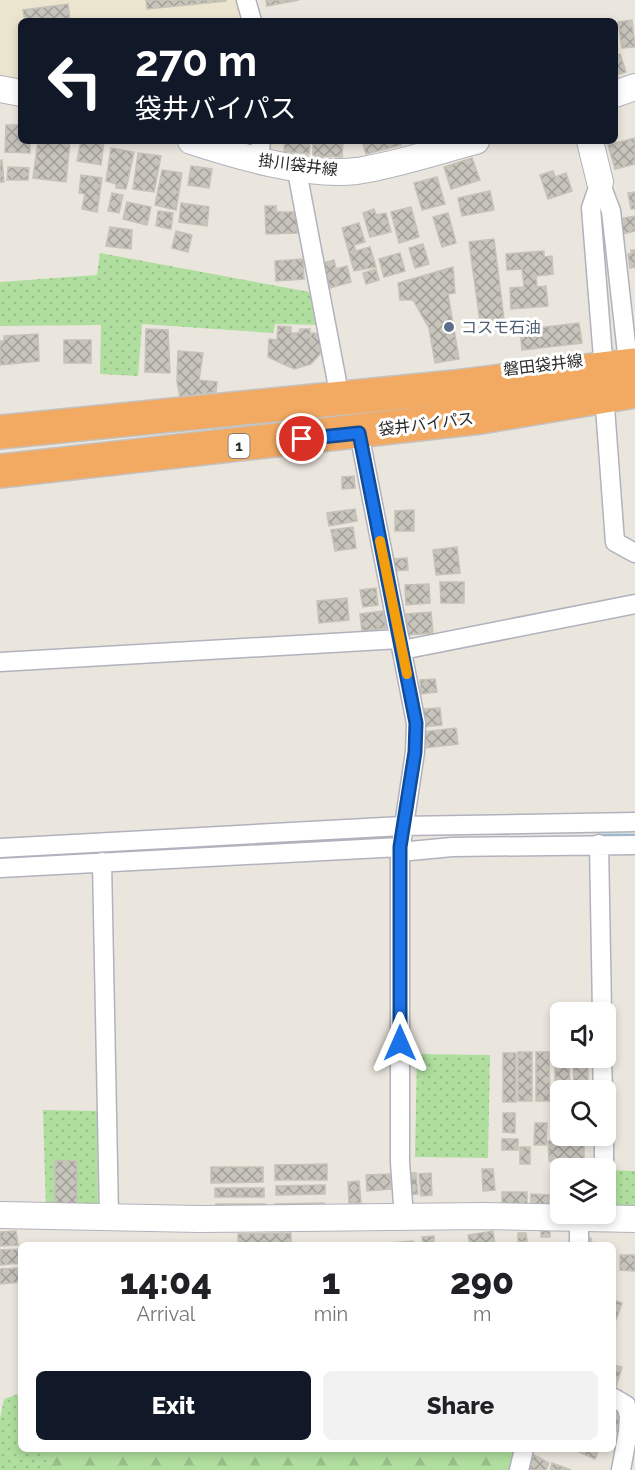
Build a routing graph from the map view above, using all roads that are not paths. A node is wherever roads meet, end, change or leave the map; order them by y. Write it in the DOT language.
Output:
graph roads {
  1 [pos="246,0"];
  2 [pos="251,18"];
  3 [pos="635,87"];
  4 [pos="0,89"];
  5 [pos="18,92"];
  6 [pos="618,93"];
  7 [pos="212,144"];
  8 [pos="464,144"];
  9 [pos="591,144"];
  10 [pos="260,151"];
  11 [pos="297,166"];
  12 [pos="600,182"];
  13 [pos="625,357"];
  14 [pos="340,398"];
  15 [pos="635,403"];
  16 [pos="605,407"];
  17 [pos="477,418"];
  18 [pos="0,432"];
  19 [pos="359,433"];
  20 [pos="0,471"];
  21 [pos="635,553"];
  22 [pos="635,604"];
  23 [pos="401,644"];
  24 [pos="0,662"];
  25 [pos="635,822"];
  26 [pos="402,826"];
  27 [pos="599,844"];
  28 [pos="635,845"];
  29 [pos="0,848"];
  30 [pos="400,850"];
  31 [pos="102,862"];
  32 [pos="0,868"];
  33 [pos="602,1002"];
  34 [pos="0,1215"];
  35 [pos="109,1216"];
  36 [pos="616,1217"];
  37 [pos="404,1218"];
  38 [pos="550,1218"];
  39 [pos="635,1219"];
  40 [pos="579,1224"];
  41 [pos="579,1242"];
  42 [pos="616,1399"];
  43 [pos="523,1452"];
  44 [pos="519,1470"];
  45 [pos="621,1470"];
  1 -- 2 [label="street"];
  3 -- 6 [label="street"];
  4 -- 5 [label="street"];
  7 -- 10 [label="street, 掛川袋井線"];
  8 -- 11 [label="street, 掛川袋井線"];
  9 -- 12 [label="street"];
  10 -- 11 [label="street, 掛川袋井線"];
  11 -- 14 [label="street"];
  12 -- 13 [label="street"];
  13 -- 14 [label="highway, 袋井バイパス / 1"];
  14 -- 18 [label="highway, 袋井バイパス / 1"];
  15 -- 16 [label="street"];
  15 -- 17 [label="highway, 袋井バイパス / 1"];
  16 -- 17 [label="street"];
  16 -- 21 [label="street"];
  17 -- 19 [label="highway, 袋井バイパス / 1"];
  19 -- 20 [label="highway, 袋井バイパス / 1"];
  19 -- 23 [label="street"];
  22 -- 23 [label="street"];
  23 -- 24 [label="street"];
  23 -- 26 [label="street"];
  25 -- 26 [label="street"];
  26 -- 29 [label="street"];
  26 -- 30 [label="street"];
  27 -- 28 [label="street"];
  27 -- 30 [label="street"];
  27 -- 33 [label="street"];
  30 -- 31 [label="street"];
  30 -- 37 [label="street"];
  31 -- 32 [label="street"];
  31 -- 35 [label="street"];
  34 -- 35 [label="street"];
  35 -- 37 [label="street"];
  36 -- 39 [label="street"];
  37 -- 38 [label="street"];
  40 -- 41 [label="street"];
  42 -- 45 [label="street"];
  43 -- 44 [label="street"];
}
